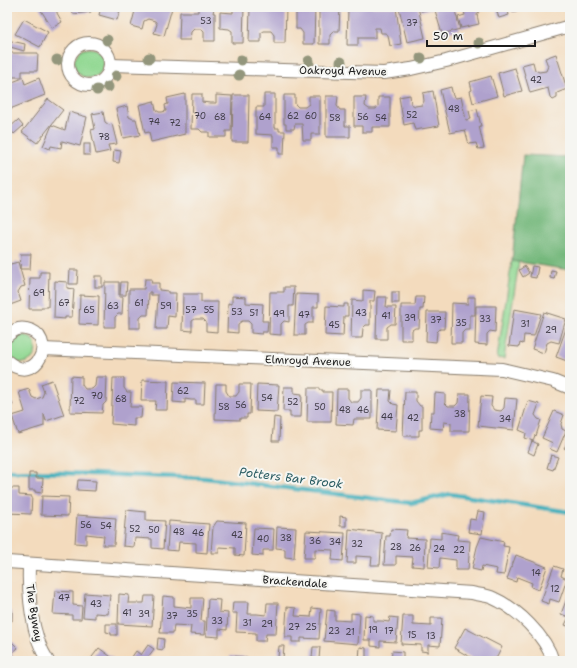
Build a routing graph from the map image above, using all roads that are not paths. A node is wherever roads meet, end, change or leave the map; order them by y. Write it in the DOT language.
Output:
graph roads {
  1 [pos="570,26"];
  2 [pos="110,65"];
  3 [pos="7,336"];
  4 [pos="43,350"];
  5 [pos="7,361"];
  6 [pos="570,388"];
  7 [pos="7,562"];
  8 [pos="29,564"];
  9 [pos="48,661"];
  10 [pos="553,661"];
  1 -- 2 [label="street, Oakroyd Avenue"];
  3 -- 4 [label="street"];
  4 -- 5 [label="street"];
  4 -- 6 [label="street, Elmroyd Avenue"];
  7 -- 8 [label="street, Brackendale"];
  8 -- 9 [label="street, The Byway"];
  8 -- 10 [label="street, Brackendale"];
}
